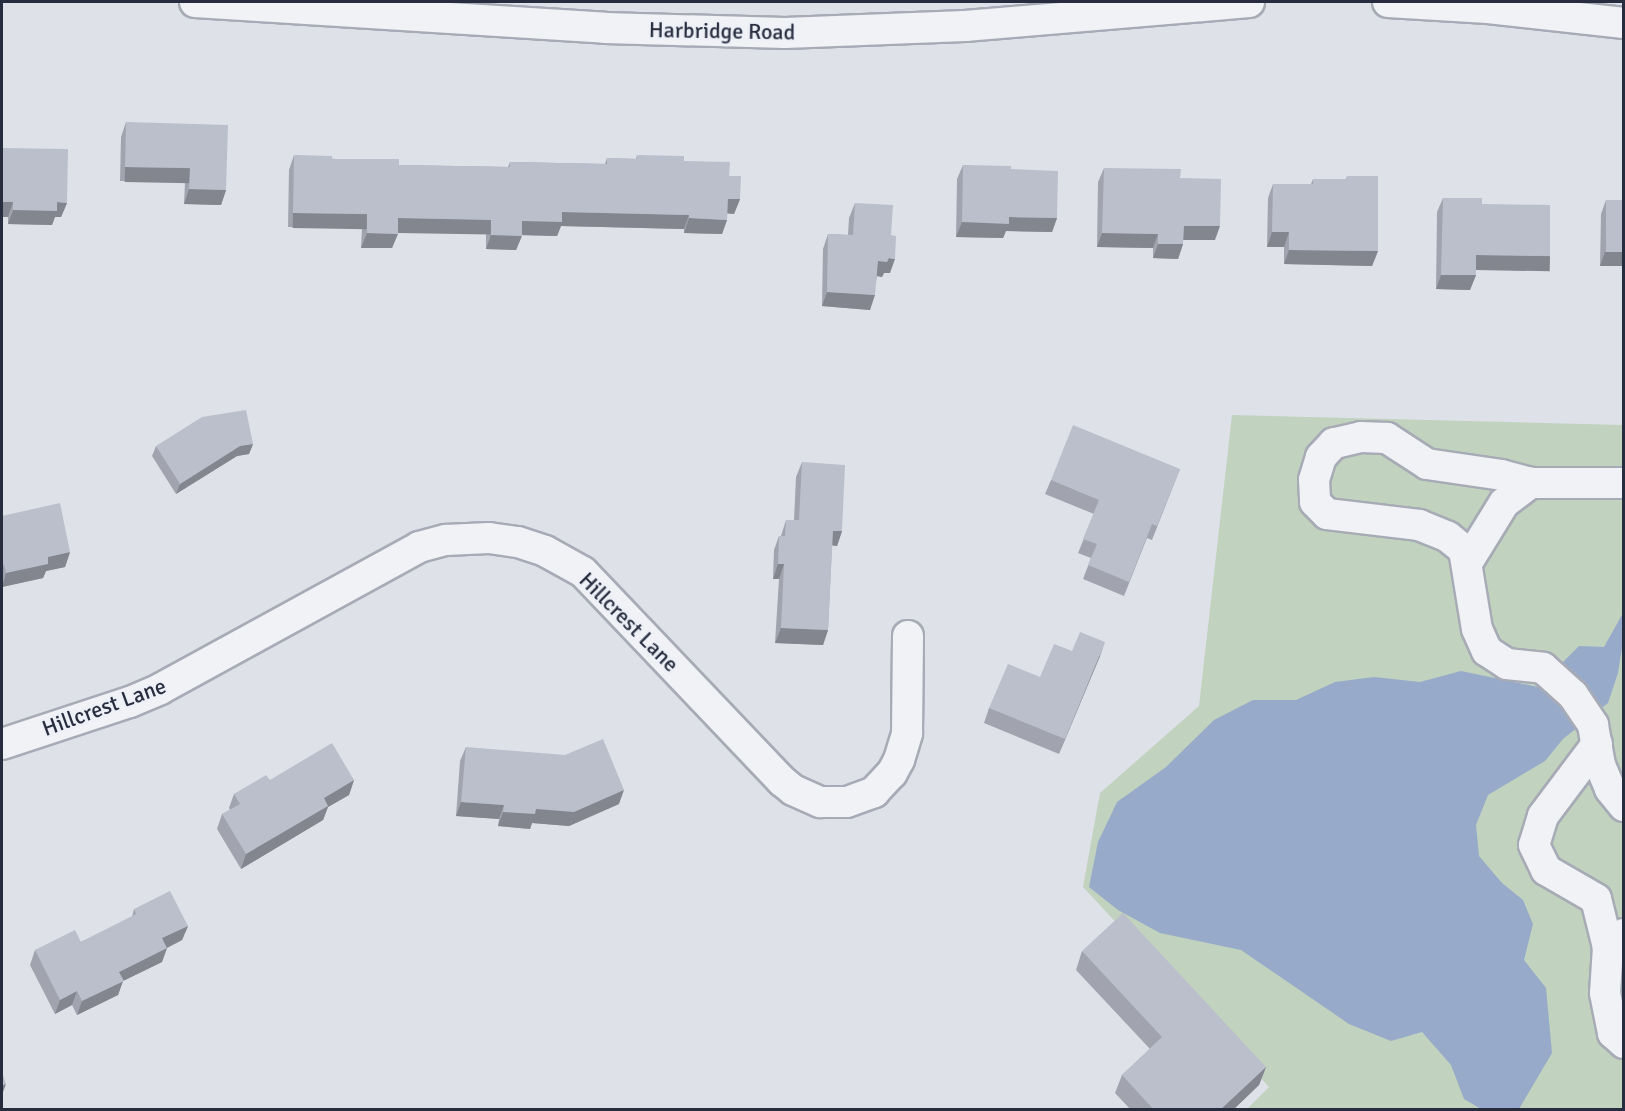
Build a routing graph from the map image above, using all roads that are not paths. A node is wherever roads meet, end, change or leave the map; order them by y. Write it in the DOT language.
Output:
graph roads {
  1 [pos="195,2"];
  2 [pos="1249,2"];
  3 [pos="1389,2"];
  4 [pos="1623,23"];
  5 [pos="1531,483"];
  6 [pos="1623,483"];
  7 [pos="1467,563"];
  8 [pos="908,636"];
  9 [pos="1595,734"];
  10 [pos="2,744"];
  11 [pos="1623,806"];
  12 [pos="1616,941"];
  13 [pos="1623,1043"];
  1 -- 2 [label="street, Harbridge Road"];
  3 -- 4 [label="street"];
  5 -- 6 [label="street"];
  5 -- 7 [label="street"];
  5 -- 7 [label="street"];
  7 -- 9 [label="street"];
  8 -- 10 [label="street, Hillcrest Lane"];
  9 -- 11 [label="street"];
  9 -- 12 [label="street"];
  12 -- 13 [label="street"];
}
